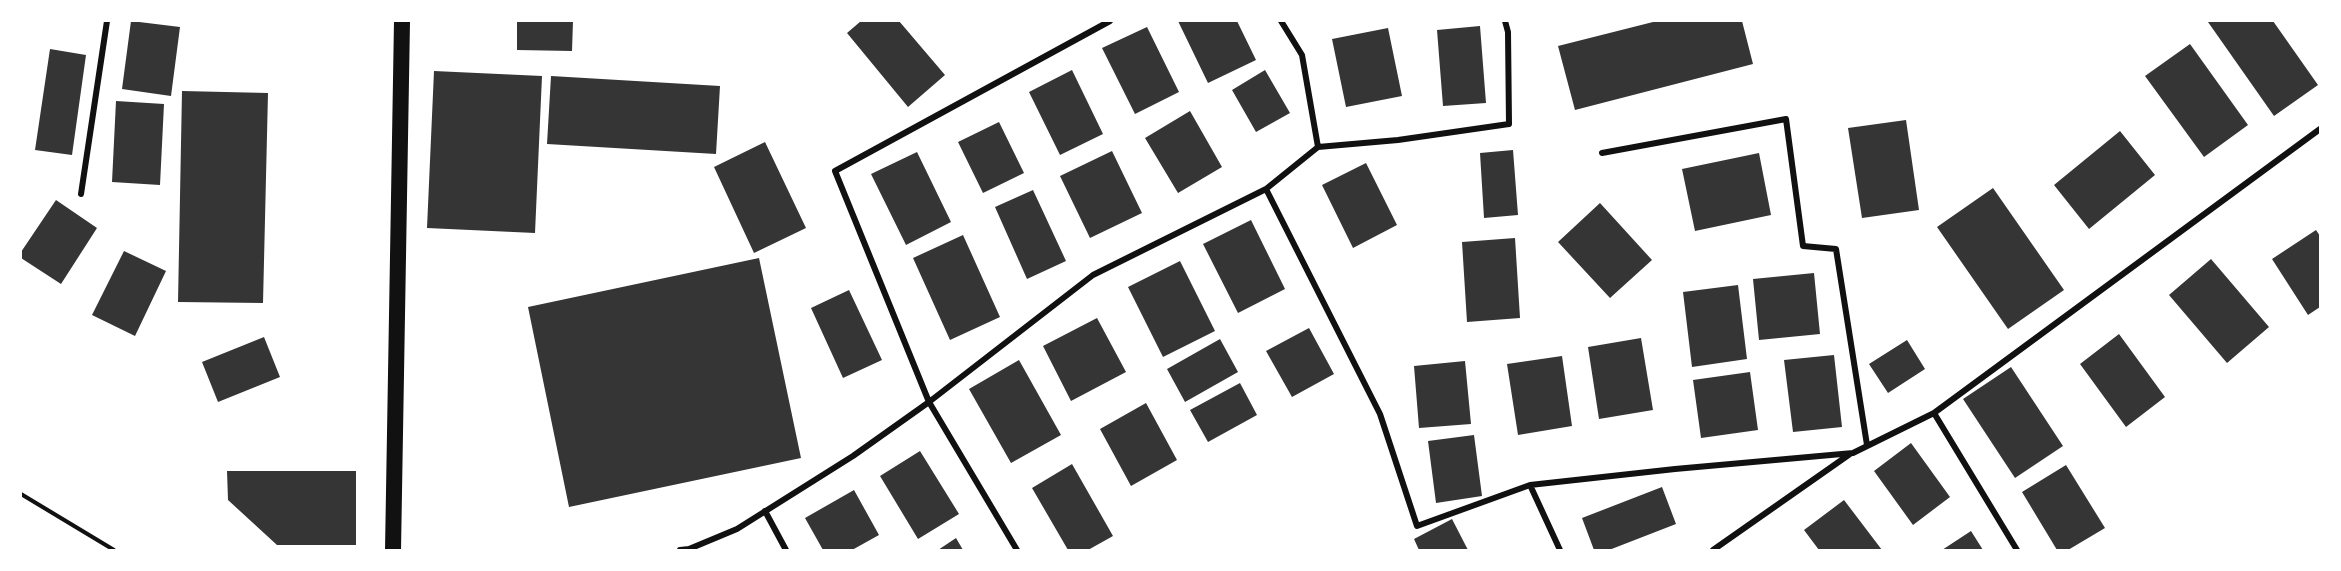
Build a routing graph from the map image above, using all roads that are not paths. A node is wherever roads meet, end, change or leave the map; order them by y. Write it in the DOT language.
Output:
graph roads {
  1 [pos="107,21"];
  2 [pos="402,21"];
  3 [pos="1110,21"];
  4 [pos="1281,21"];
  5 [pos="1505,21"];
  6 [pos="2320,129"];
  7 [pos="1318,147"];
  8 [pos="1602,153"];
  9 [pos="1266,189"];
  10 [pos="81,194"];
  11 [pos="929,402"];
  12 [pos="1934,413"];
  13 [pos="1867,446"];
  14 [pos="1853,453"];
  15 [pos="1530,485"];
  16 [pos="765,511"];
  17 [pos="393,550"];
  18 [pos="680,550"];
  19 [pos="786,550"];
  20 [pos="1017,550"];
  21 [pos="1560,550"];
  22 [pos="1713,550"];
  23 [pos="2017,550"];
  1 -- 10 [label="street"];
  2 -- 17 [label="highway"];
  3 -- 11 [label="street"];
  4 -- 7 [label="street"];
  5 -- 7 [label="street"];
  6 -- 12 [label="street"];
  7 -- 9 [label="street"];
  8 -- 13 [label="street"];
  9 -- 11 [label="street"];
  9 -- 15 [label="street"];
  11 -- 16 [label="street"];
  11 -- 20 [label="street"];
  12 -- 13 [label="street"];
  12 -- 23 [label="street"];
  13 -- 14 [label="street"];
  14 -- 15 [label="street"];
  14 -- 22 [label="street"];
  15 -- 21 [label="street"];
  16 -- 18 [label="street"];
  16 -- 19 [label="street"];
}
